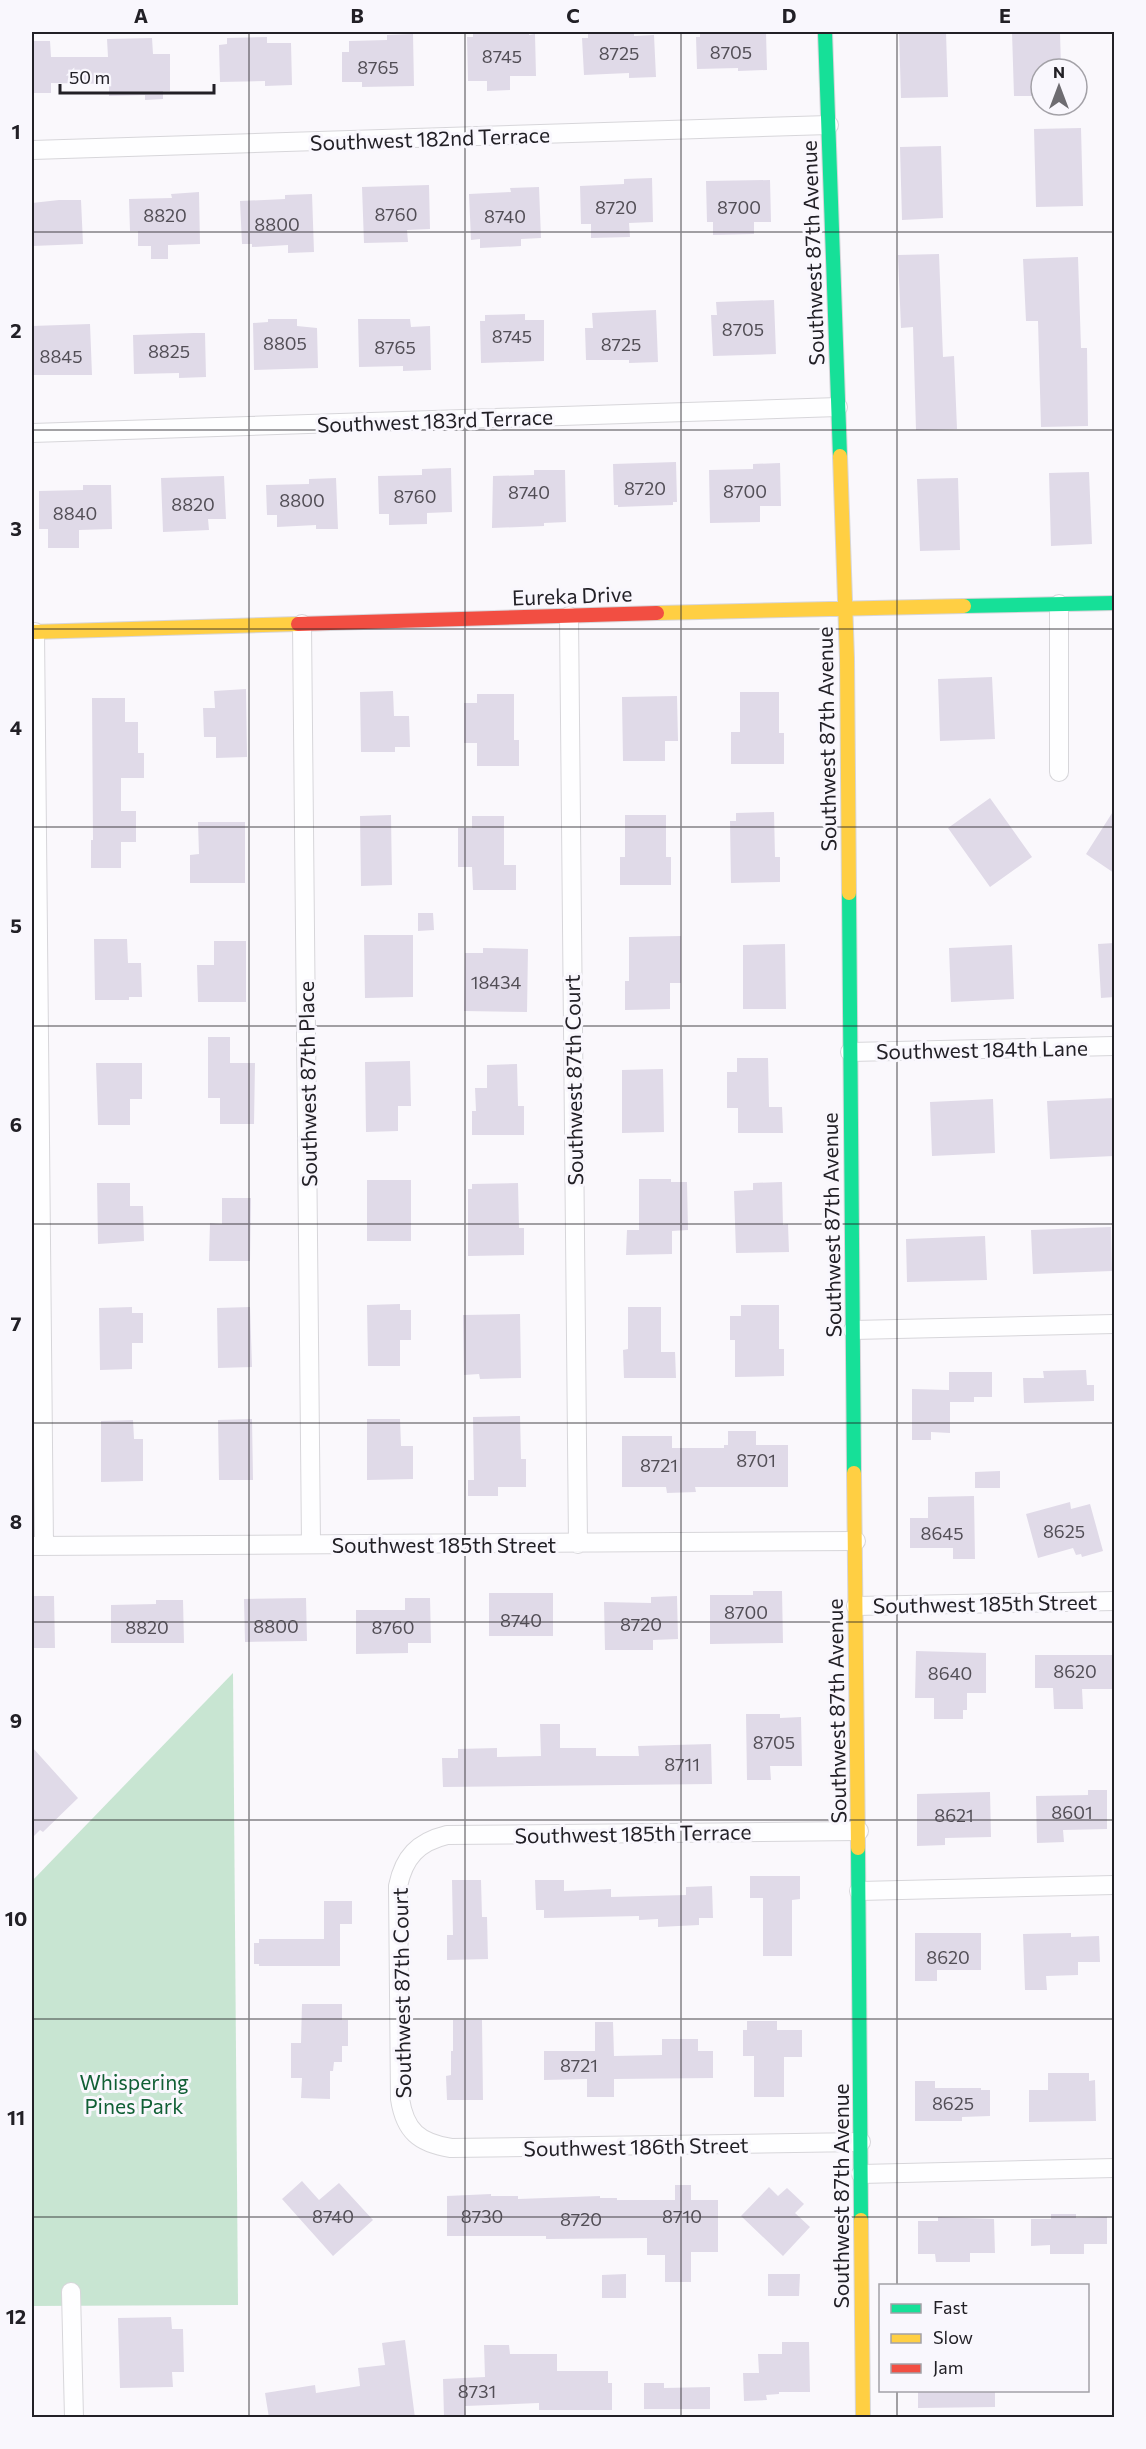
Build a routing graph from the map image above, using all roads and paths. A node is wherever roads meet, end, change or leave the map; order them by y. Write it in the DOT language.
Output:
graph roads {
  1 [pos="825,32"];
  2 [pos="829,125"];
  3 [pos="32,150"];
  4 [pos="838,407"];
  5 [pos="32,433"];
  6 [pos="1114,603"];
  7 [pos="1059,604"];
  8 [pos="846,608"];
  9 [pos="569,616"];
  10 [pos="302,624"];
  11 [pos="33,632"];
  12 [pos="1059,772"];
  13 [pos="1114,1046"];
  14 [pos="850,1052"];
  15 [pos="1114,1324"];
  16 [pos="853,1330"];
  17 [pos="856,1541"];
  18 [pos="311,1544"];
  19 [pos="578,1544"];
  20 [pos="38,1546"];
  21 [pos="1114,1601"];
  22 [pos="856,1606"];
  23 [pos="859,1831"];
  24 [pos="412,1852"];
  25 [pos="1114,1885"];
  26 [pos="859,1891"];
  27 [pos="415,2134"];
  28 [pos="861,2142"];
  29 [pos="1114,2168"];
  30 [pos="861,2174"];
  31 [pos="71,2292"];
  32 [pos="74,2418"];
  33 [pos="863,2418"];
  1 -- 2 [label="street, Southwest 87th Avenue"];
  2 -- 3 [label="street, Southwest 182nd Terrace"];
  2 -- 4 [label="street, Southwest 87th Avenue"];
  4 -- 5 [label="street, Southwest 183rd Terrace"];
  4 -- 8 [label="street, Southwest 87th Avenue"];
  6 -- 7 [label="street, Eureka Drive"];
  7 -- 8 [label="street, Eureka Drive"];
  7 -- 12 [label="street"];
  8 -- 9 [label="street, Eureka Drive"];
  8 -- 14 [label="street, Southwest 87th Avenue"];
  9 -- 10 [label="street, Eureka Drive"];
  9 -- 19 [label="street, Southwest 87th Court"];
  10 -- 11 [label="street, Eureka Drive"];
  10 -- 18 [label="street, Southwest 87th Place"];
  11 -- 20 [label="street"];
  13 -- 14 [label="street, Southwest 184th Lane"];
  14 -- 16 [label="street, Southwest 87th Avenue"];
  15 -- 16 [label="street"];
  16 -- 17 [label="street, Southwest 87th Avenue"];
  17 -- 19 [label="street, Southwest 185th Street"];
  17 -- 22 [label="street, Southwest 87th Avenue"];
  18 -- 19 [label="street, Southwest 185th Street"];
  18 -- 20 [label="street, Southwest 185th Street"];
  21 -- 22 [label="street, Southwest 185th Street"];
  22 -- 23 [label="street, Southwest 87th Avenue"];
  23 -- 24 [label="street, Southwest 185th Terrace"];
  23 -- 26 [label="street, Southwest 87th Avenue"];
  24 -- 27 [label="street, Southwest 87th Court"];
  25 -- 26 [label="street"];
  26 -- 28 [label="street, Southwest 87th Avenue"];
  27 -- 28 [label="street, Southwest 186th Street"];
  28 -- 30 [label="street, Southwest 87th Avenue"];
  29 -- 30 [label="street"];
  30 -- 33 [label="street, Southwest 87th Avenue"];
  31 -- 32 [label="street"];
}
